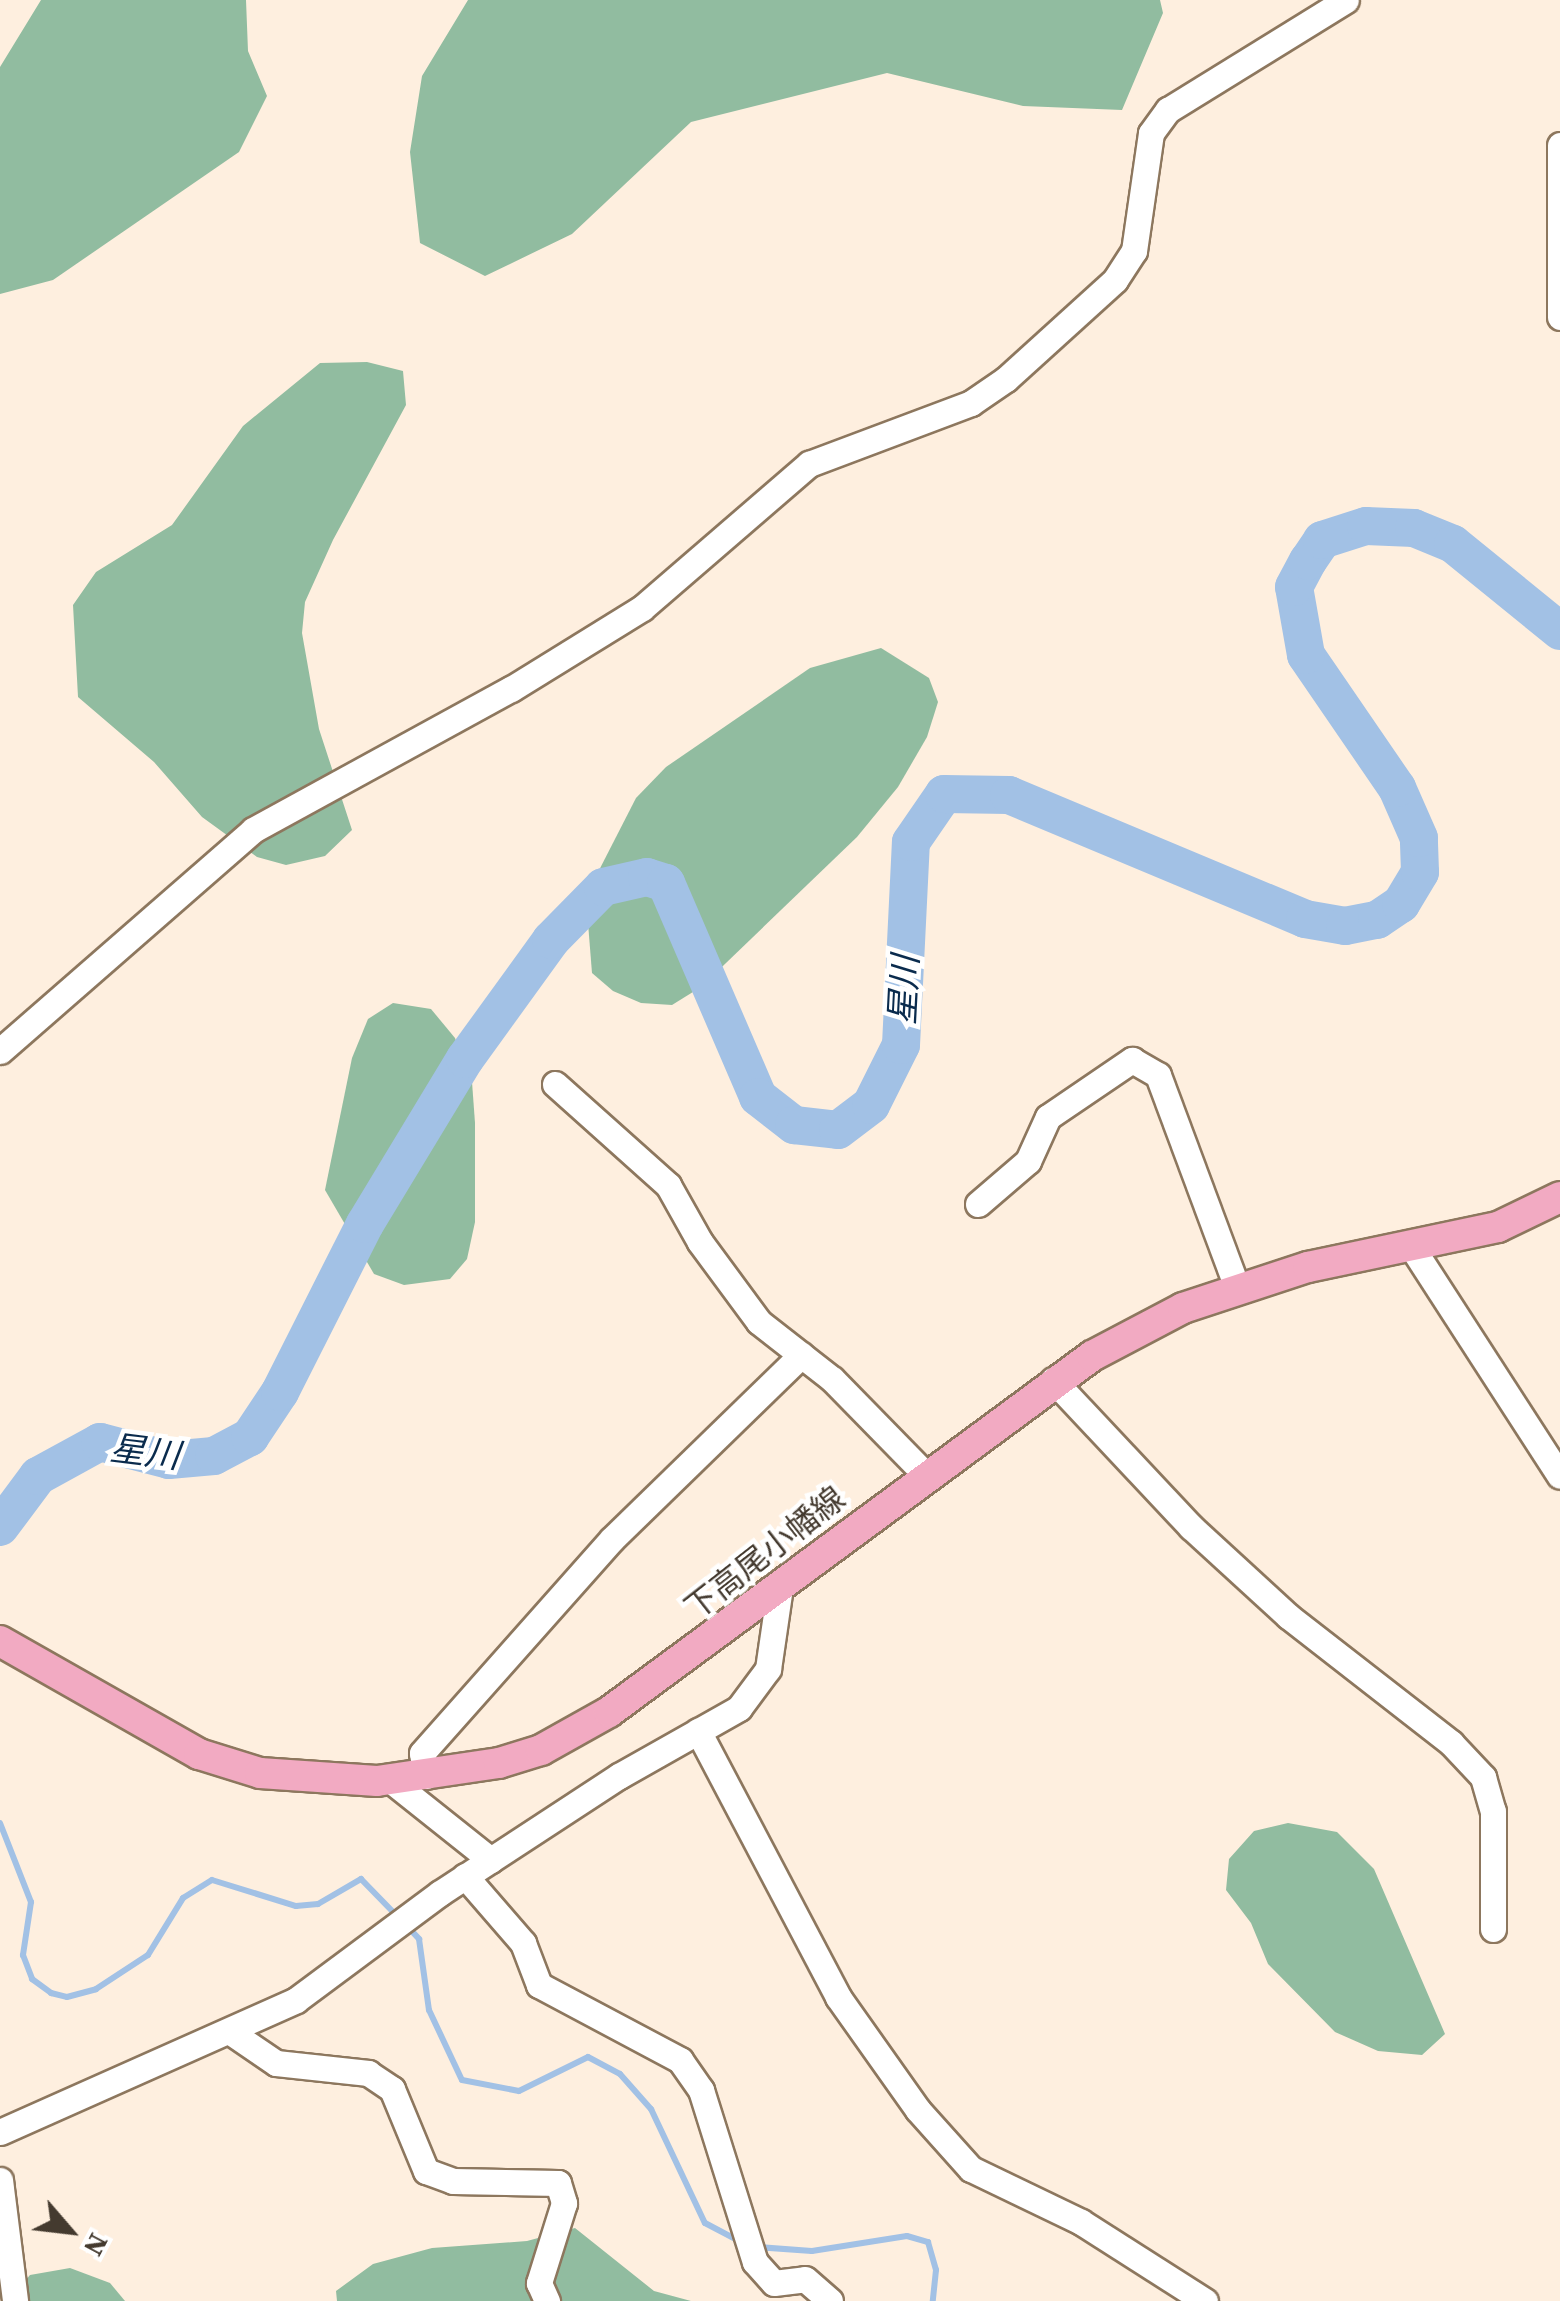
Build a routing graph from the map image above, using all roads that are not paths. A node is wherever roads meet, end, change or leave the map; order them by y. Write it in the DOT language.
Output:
graph roads {
  1 [pos="1346,0"];
  2 [pos="1560,145"];
  3 [pos="1560,317"];
  4 [pos="0,1051"];
  5 [pos="554,1084"];
  6 [pos="1560,1197"];
  7 [pos="978,1204"];
  8 [pos="1413,1249"];
  9 [pos="1238,1290"];
  10 [pos="801,1355"];
  11 [pos="1054,1380"];
  12 [pos="925,1474"];
  13 [pos="1560,1476"];
  14 [pos="780,1587"];
  15 [pos="0,1641"];
  16 [pos="698,1731"];
  17 [pos="426,1776"];
  18 [pos="389,1779"];
  19 [pos="491,1860"];
  20 [pos="465,1876"];
  21 [pos="1494,1928"];
  22 [pos="228,2032"];
  23 [pos="0,2132"];
  24 [pos="0,2180"];
  25 [pos="15,2301"];
  26 [pos="547,2301"];
  27 [pos="830,2301"];
  28 [pos="1205,2301"];
  1 -- 4 [label="street"];
  2 -- 3 [label="street"];
  5 -- 10 [label="street"];
  6 -- 8 [label="main road, 下高尾小幡線"];
  7 -- 9 [label="street"];
  8 -- 9 [label="main road, 下高尾小幡線"];
  8 -- 13 [label="street"];
  9 -- 11 [label="main road, 下高尾小幡線"];
  10 -- 12 [label="street"];
  10 -- 17 [label="street"];
  11 -- 12 [label="main road, 下高尾小幡線"];
  11 -- 21 [label="street"];
  12 -- 14 [label="main road, 下高尾小幡線"];
  14 -- 16 [label="street"];
  14 -- 17 [label="main road, 下高尾小幡線"];
  15 -- 18 [label="main road, 下高尾小幡線"];
  16 -- 19 [label="street"];
  16 -- 28 [label="street"];
  17 -- 18 [label="main road, 下高尾小幡線"];
  18 -- 19 [label="street"];
  19 -- 20 [label="street"];
  20 -- 22 [label="street"];
  20 -- 27 [label="street"];
  22 -- 23 [label="street"];
  22 -- 26 [label="street"];
  24 -- 25 [label="street"];
}
